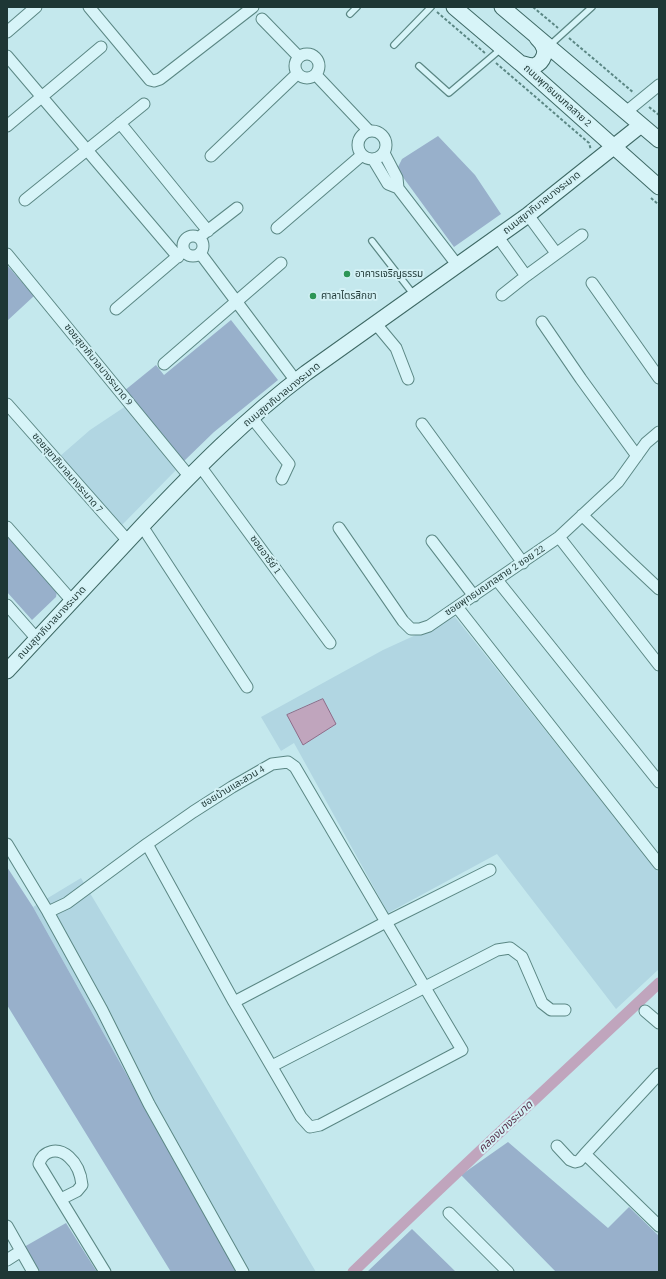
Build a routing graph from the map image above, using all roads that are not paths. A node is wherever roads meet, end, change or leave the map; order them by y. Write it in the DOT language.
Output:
graph roads {
  1 [pos="36,7"];
  2 [pos="89,7"];
  3 [pos="253,7"];
  4 [pos="357,7"];
  5 [pos="431,7"];
  6 [pos="454,7"];
  7 [pos="502,7"];
  8 [pos="592,7"];
  9 [pos="350,14"];
  10 [pos="262,19"];
  11 [pos="7,32"];
  12 [pos="536,37"];
  13 [pos="394,45"];
  14 [pos="549,46"];
  15 [pos="101,47"];
  16 [pos="502,47"];
  17 [pos="7,56"];
  18 [pos="299,57"];
  19 [pos="520,63"];
  20 [pos="419,66"];
  21 [pos="297,74"];
  22 [pos="316,75"];
  23 [pos="659,85"];
  24 [pos="42,97"];
  25 [pos="144,104"];
  26 [pos="626,112"];
  27 [pos="120,123"];
  28 [pos="641,124"];
  29 [pos="7,126"];
  30 [pos="369,131"];
  31 [pos="659,140"];
  32 [pos="612,146"];
  33 [pos="87,150"];
  34 [pos="384,154"];
  35 [pos="362,155"];
  36 [pos="211,156"];
  37 [pos="373,159"];
  38 [pos="659,187"];
  39 [pos="398,188"];
  40 [pos="25,200"];
  41 [pos="236,208"];
  42 [pos="528,215"];
  43 [pos="276,228"];
  44 [pos="208,231"];
  45 [pos="582,236"];
  46 [pos="498,237"];
  47 [pos="198,238"];
  48 [pos="372,241"];
  49 [pos="200,253"];
  50 [pos="556,253"];
  51 [pos="7,254"];
  52 [pos="181,254"];
  53 [pos="281,263"];
  54 [pos="458,266"];
  55 [pos="526,276"];
  56 [pos="592,283"];
  57 [pos="502,295"];
  58 [pos="415,296"];
  59 [pos="236,302"];
  60 [pos="116,309"];
  61 [pos="542,322"];
  62 [pos="376,324"];
  63 [pos="164,364"];
  64 [pos="659,378"];
  65 [pos="408,379"];
  66 [pos="296,381"];
  67 [pos="7,404"];
  68 [pos="252,418"];
  69 [pos="422,424"];
  70 [pos="659,432"];
  71 [pos="637,456"];
  72 [pos="195,471"];
  73 [pos="282,479"];
  74 [pos="582,515"];
  75 [pos="142,526"];
  76 [pos="7,528"];
  77 [pos="339,528"];
  78 [pos="560,537"];
  79 [pos="128,541"];
  80 [pos="432,541"];
  81 [pos="523,563"];
  82 [pos="497,580"];
  83 [pos="659,589"];
  84 [pos="474,596"];
  85 [pos="72,600"];
  86 [pos="7,606"];
  87 [pos="457,607"];
  88 [pos="37,639"];
  89 [pos="330,643"];
  90 [pos="659,665"];
  91 [pos="7,671"];
  92 [pos="247,687"];
  93 [pos="659,782"];
  94 [pos="7,844"];
  95 [pos="147,844"];
  96 [pos="659,864"];
  97 [pos="490,870"];
  98 [pos="48,912"];
  99 [pos="386,922"];
  100 [pos="425,987"];
  101 [pos="234,1002"];
  102 [pos="565,1010"];
  103 [pos="645,1011"];
  104 [pos="659,1023"];
  105 [pos="272,1066"];
  106 [pos="659,1074"];
  107 [pos="557,1146"];
  108 [pos="585,1154"];
  109 [pos="61,1199"];
  110 [pos="449,1213"];
  111 [pos="658,1221"];
  112 [pos="7,1226"];
  113 [pos="21,1251"];
  114 [pos="7,1260"];
  115 [pos="33,1272"];
  116 [pos="105,1272"];
  117 [pos="243,1272"];
  118 [pos="508,1272"];
  1 -- 11 [label="street"];
  2 -- 3 [label="street"];
  4 -- 9 [label="lane"];
  5 -- 13 [label="lane"];
  6 -- 16 [label="street, ถนนพุทธมณฑลสาย 2"];
  7 -- 12 [label="street"];
  8 -- 14 [label="lane"];
  10 -- 18 [label="street"];
  12 -- 14 [label="street"];
  12 -- 19 [label="street"];
  14 -- 26 [label="street"];
  15 -- 24 [label="street"];
  16 -- 19 [label="street, ถนนพุทธมณฑลสาย 2"];
  16 -- 20 [label="lane"];
  17 -- 24 [label="street"];
  18 -- 21 [label="street"];
  18 -- 22 [label="street"];
  19 -- 32 [label="street, ถนนพุทธมณฑลสาย 2"];
  21 -- 22 [label="street"];
  21 -- 36 [label="street"];
  22 -- 30 [label="street"];
  23 -- 26 [label="street"];
  24 -- 29 [label="street"];
  24 -- 33 [label="street"];
  25 -- 27 [label="street"];
  26 -- 28 [label="street"];
  27 -- 33 [label="street"];
  27 -- 44 [label="street"];
  28 -- 31 [label="street"];
  28 -- 32 [label="street, ถนนสุขาภิบาลบางระมาด"];
  30 -- 34 [label="street"];
  30 -- 35 [label="street"];
  32 -- 38 [label="street, ถนนพุทธมณฑลสาย 2"];
  32 -- 42 [label="street, ถนนสุขาภิบาลบางระมาด"];
  33 -- 40 [label="street"];
  33 -- 52 [label="street"];
  34 -- 37 [label="street"];
  34 -- 39 [label="street"];
  35 -- 37 [label="street"];
  35 -- 43 [label="street"];
  37 -- 39 [label="street"];
  39 -- 54 [label="street"];
  41 -- 44 [label="street"];
  42 -- 46 [label="street, ถนนสุขาภิบาลบางระมาด"];
  42 -- 50 [label="street"];
  44 -- 47 [label="street"];
  45 -- 50 [label="street"];
  46 -- 54 [label="street, ถนนสุขาภิบาลบางระมาด"];
  46 -- 55 [label="street"];
  47 -- 49 [label="street"];
  47 -- 52 [label="street"];
  48 -- 58 [label="lane"];
  49 -- 52 [label="street"];
  49 -- 59 [label="street"];
  50 -- 55 [label="street"];
  51 -- 72 [label="street, ซอยสุขาภิบาลบางระมาด 9"];
  52 -- 60 [label="street"];
  53 -- 59 [label="street"];
  54 -- 58 [label="street, ถนนสุขาภิบาลบางระมาด"];
  55 -- 57 [label="street"];
  56 -- 64 [label="street"];
  58 -- 62 [label="street, ถนนสุขาภิบาลบางระมาด"];
  59 -- 63 [label="street"];
  59 -- 66 [label="street"];
  61 -- 71 [label="street"];
  62 -- 65 [label="street"];
  62 -- 66 [label="street, ถนนสุขาภิบาลบางระมาด"];
  66 -- 68 [label="street, ถนนสุขาภิบาลบางระมาด"];
  67 -- 79 [label="street, ซอยสุขาภิบาลบางระมาด 7"];
  68 -- 72 [label="street, ถนนสุขาภิบาลบางระมาด"];
  68 -- 73 [label="street"];
  69 -- 81 [label="street"];
  70 -- 71 [label="street, ซอยพุทธมณฑลสาย 2 ซอย 22"];
  71 -- 74 [label="street, ซอยพุทธมณฑลสาย 2 ซอย 22"];
  72 -- 75 [label="street, ถนนสุขาภิบาลบางระมาด"];
  72 -- 89 [label="street, ซอยอารีย์ 1"];
  74 -- 78 [label="street, ซอยพุทธมณฑลสาย 2 ซอย 22"];
  74 -- 83 [label="street"];
  75 -- 79 [label="street, ถนนสุขาภิบาลบางระมาด"];
  75 -- 92 [label="street"];
  76 -- 85 [label="street"];
  77 -- 87 [label="street, ซอยพุทธมณฑลสาย 2 ซอย 22"];
  78 -- 81 [label="street, ซอยพุทธมณฑลสาย 2 ซอย 22"];
  78 -- 90 [label="street"];
  79 -- 85 [label="street, ถนนสุขาภิบาลบางระมาด"];
  80 -- 84 [label="street"];
  81 -- 82 [label="street, ซอยพุทธมณฑลสาย 2 ซอย 22"];
  82 -- 84 [label="street, ซอยพุทธมณฑลสาย 2 ซอย 22"];
  82 -- 93 [label="street"];
  84 -- 87 [label="street, ซอยพุทธมณฑลสาย 2 ซอย 22"];
  85 -- 88 [label="street, ถนนสุขาภิบาลบางระมาด"];
  86 -- 88 [label="street"];
  87 -- 96 [label="street"];
  88 -- 91 [label="street, ถนนสุขาภิบาลบางระมาด"];
  94 -- 98 [label="street"];
  95 -- 98 [label="street, ซอยบ้านและสวน 4"];
  95 -- 99 [label="street, ซอยบ้านและสวน 4"];
  95 -- 101 [label="street"];
  97 -- 99 [label="street"];
  98 -- 117 [label="street"];
  99 -- 100 [label="street, ซอยบ้านและสวน 4"];
  99 -- 101 [label="street"];
  100 -- 102 [label="street"];
  100 -- 105 [label="street"];
  100 -- 105 [label="street, ซอยบ้านและสวน 4"];
  101 -- 105 [label="street"];
  103 -- 104 [label="street"];
  106 -- 108 [label="street"];
  107 -- 108 [label="street"];
  108 -- 111 [label="street"];
  109 -- 116 [label="street"];
  110 -- 118 [label="street"];
  112 -- 113 [label="street"];
  113 -- 114 [label="street"];
  113 -- 115 [label="street"];
}
